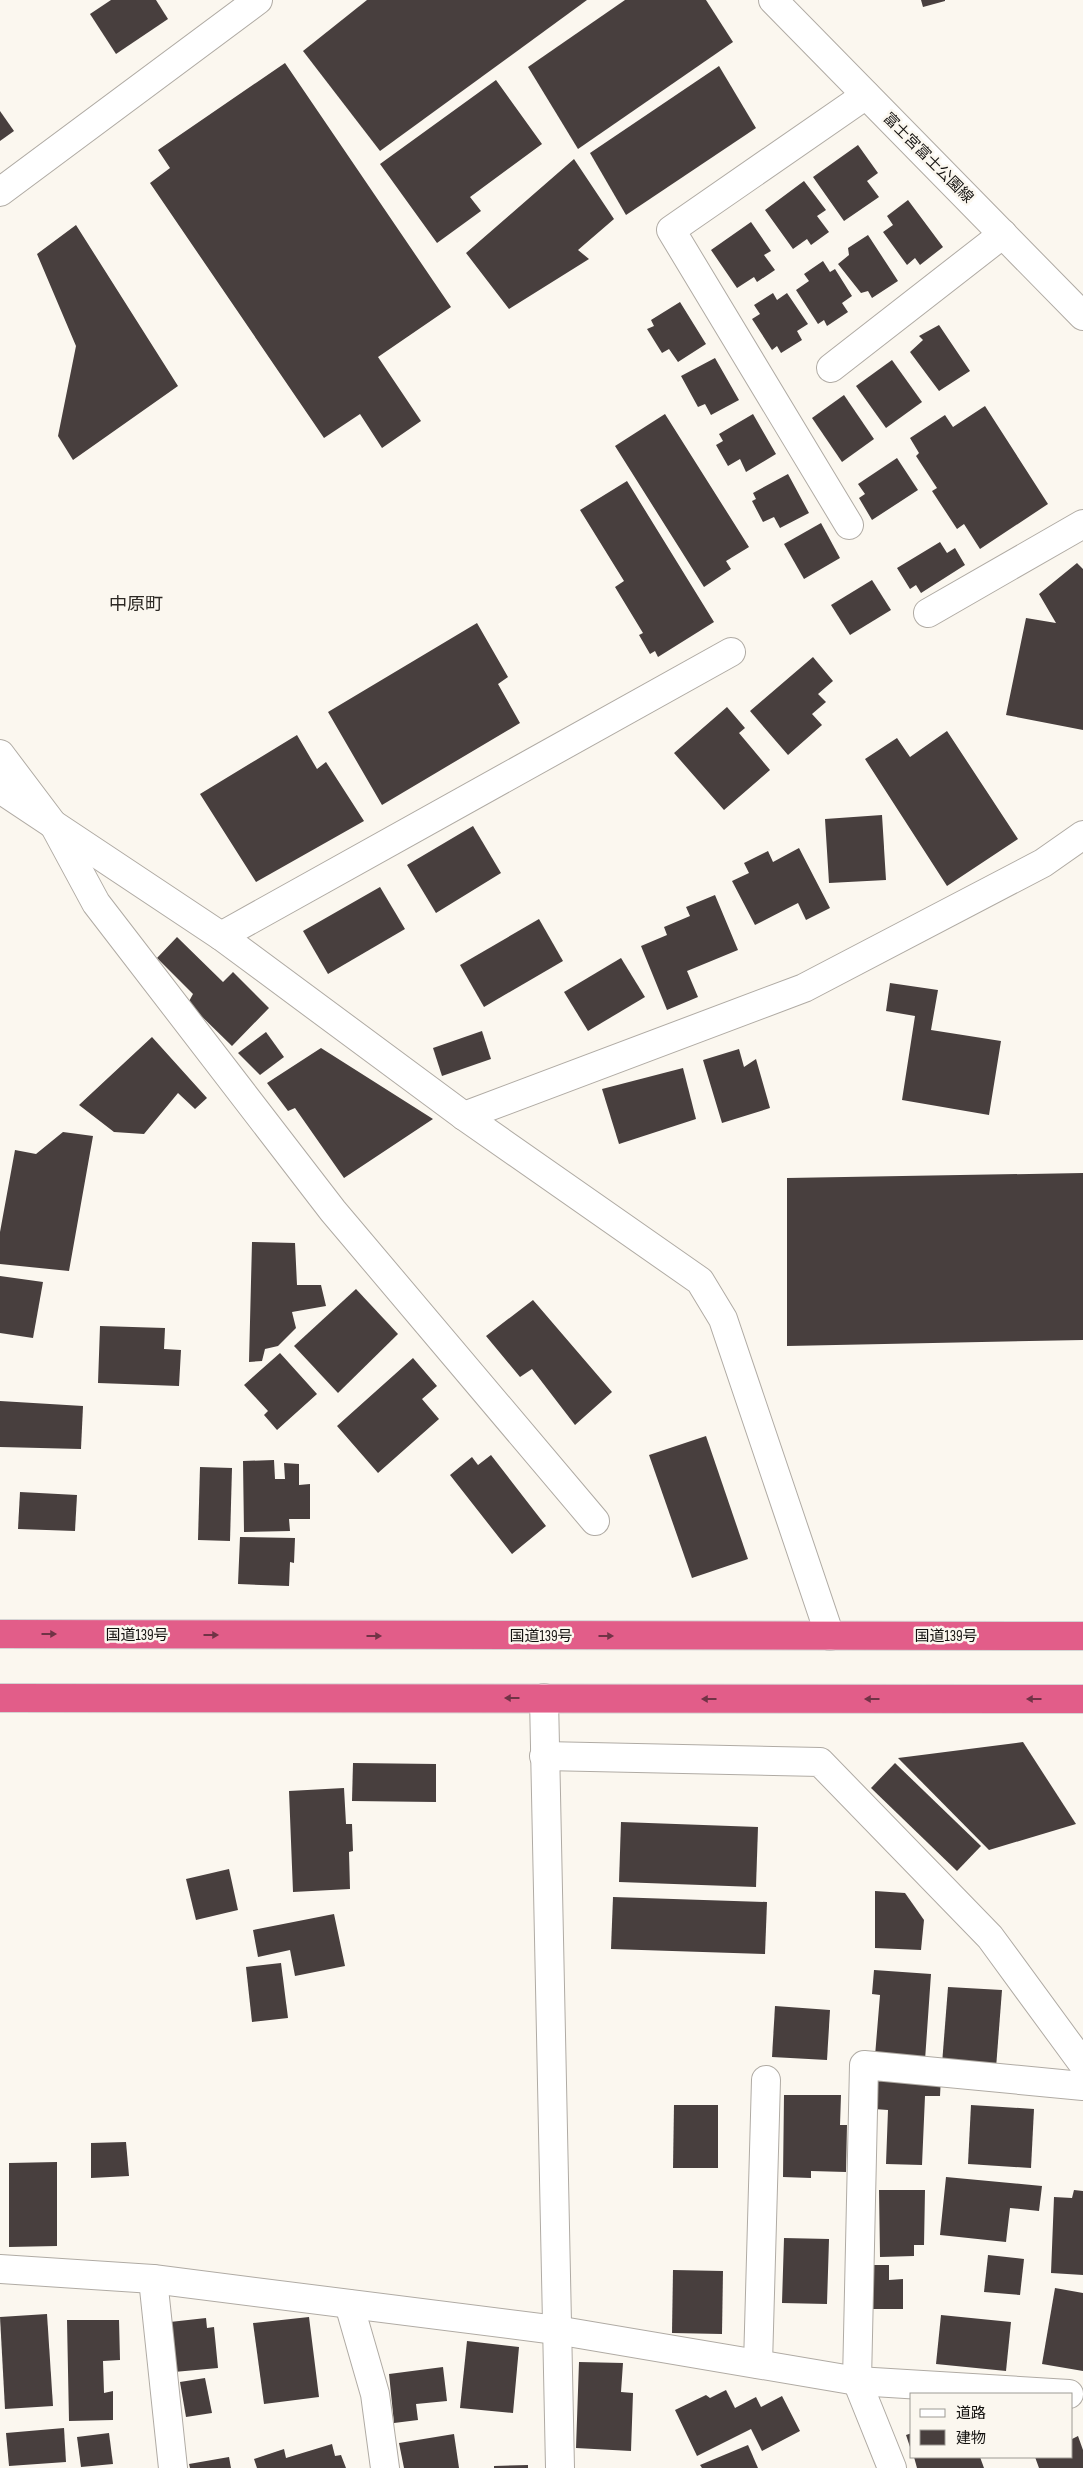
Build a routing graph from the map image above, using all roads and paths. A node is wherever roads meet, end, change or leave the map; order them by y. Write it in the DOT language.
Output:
graph roads {
  1 [pos="258,0"];
  2 [pos="772,0"];
  3 [pos="866,95"];
  4 [pos="0,192"];
  5 [pos="1003,234"];
  6 [pos="1083,316"];
  7 [pos="831,368"];
  8 [pos="1083,524"];
  9 [pos="849,525"];
  10 [pos="928,613"];
  11 [pos="731,652"];
  12 [pos="0,754"];
  13 [pos="0,789"];
  14 [pos="55,827"];
  15 [pos="1083,835"];
  16 [pos="221,936"];
  17 [pos="464,1116"];
  18 [pos="595,1521"];
  19 [pos="0,1634"];
  20 [pos="830,1636"];
  21 [pos="1083,1636"];
  22 [pos="0,1698"];
  23 [pos="544,1698"];
  24 [pos="1083,1699"];
  25 [pos="544,1756"];
  26 [pos="1083,2064"];
  27 [pos="766,2080"];
  28 [pos="1083,2086"];
  29 [pos="0,2268"];
  30 [pos="153,2279"];
  31 [pos="349,2304"];
  32 [pos="556,2330"];
  33 [pos="758,2364"];
  34 [pos="857,2381"];
  35 [pos="1033,2393"];
  36 [pos="173,2468"];
  37 [pos="385,2468"];
  38 [pos="560,2468"];
  39 [pos="892,2468"];
  1 -- 4 [label="street"];
  2 -- 3 [label="street, 富士宮富士公園線"];
  3 -- 5 [label="street, 富士宮富士公園線"];
  3 -- 9 [label="street"];
  5 -- 6 [label="street, 富士宮富士公園線"];
  5 -- 7 [label="street"];
  8 -- 10 [label="street"];
  11 -- 16 [label="street"];
  12 -- 14 [label="street"];
  13 -- 14 [label="street"];
  14 -- 16 [label="street"];
  14 -- 18 [label="street"];
  15 -- 17 [label="street"];
  16 -- 17 [label="street"];
  17 -- 20 [label="street"];
  19 -- 20 [label="highway, 国道139号, one-way"];
  20 -- 21 [label="highway, 国道139号"];
  23 -- 22 [label="highway, one-way"];
  24 -- 23 [label="highway, one-way"];
  23 -- 25 [label="street"];
  25 -- 26 [label="street"];
  25 -- 32 [label="street"];
  27 -- 33 [label="street"];
  28 -- 34 [label="street"];
  29 -- 30 [label="street"];
  30 -- 31 [label="street"];
  30 -- 36 [label="street"];
  31 -- 32 [label="street"];
  31 -- 37 [label="street"];
  32 -- 33 [label="street"];
  32 -- 38 [label="street"];
  33 -- 34 [label="street"];
  34 -- 35 [label="street"];
  34 -- 39 [label="street"];
}
